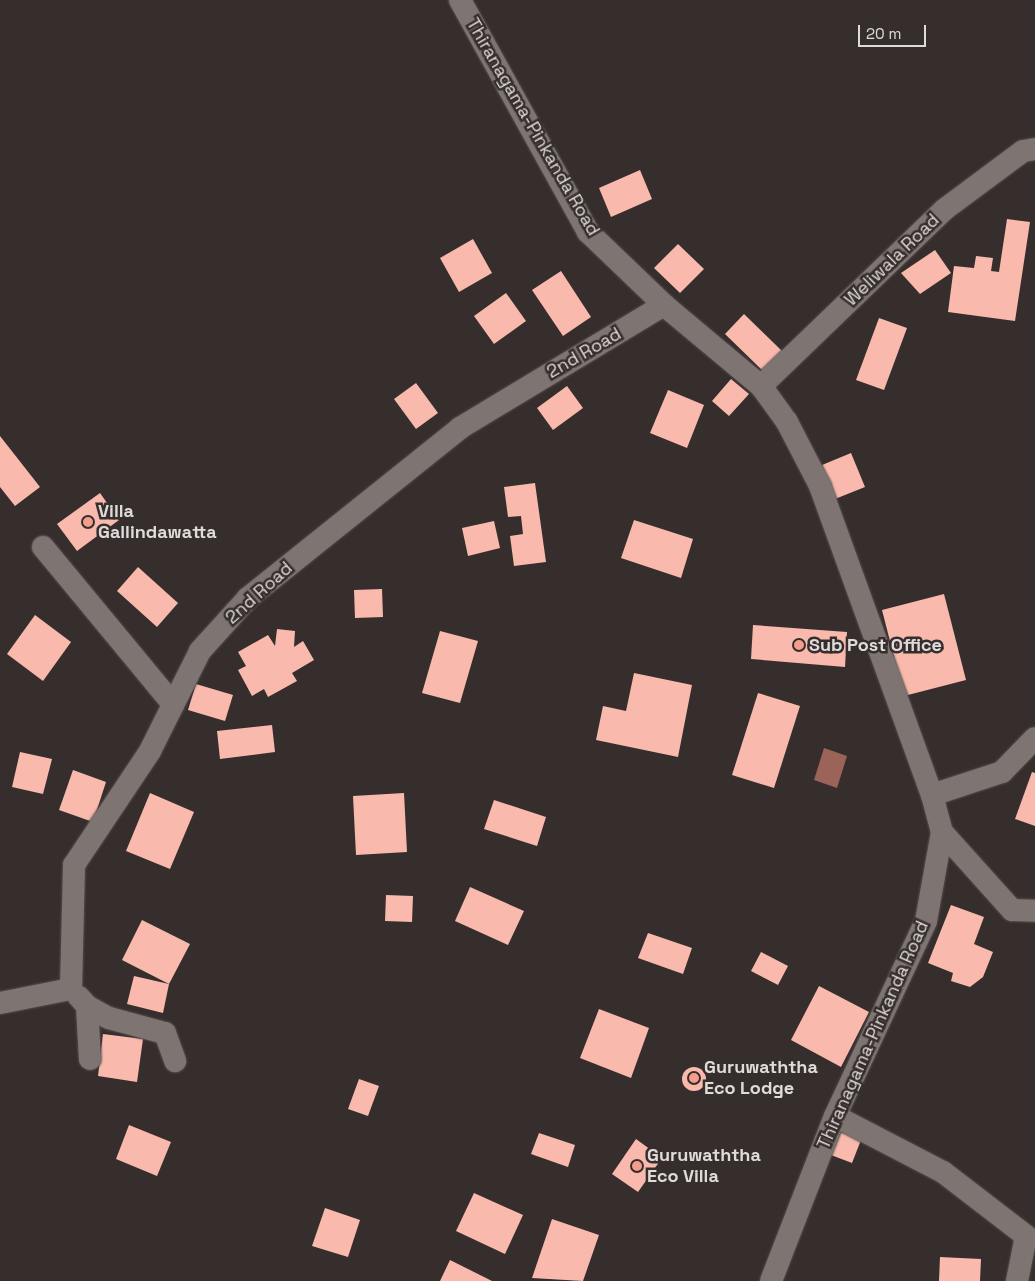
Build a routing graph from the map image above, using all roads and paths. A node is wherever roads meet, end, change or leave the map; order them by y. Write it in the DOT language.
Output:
graph roads {
  1 [pos="460,0"];
  2 [pos="1035,149"];
  3 [pos="664,305"];
  4 [pos="762,386"];
  5 [pos="43,547"];
  6 [pos="174,704"];
  7 [pos="1035,738"];
  8 [pos="932,795"];
  9 [pos="942,832"];
  10 [pos="1035,911"];
  11 [pos="71,989"];
  12 [pos="0,1003"];
  13 [pos="87,1006"];
  14 [pos="90,1058"];
  15 [pos="175,1061"];
  16 [pos="835,1116"];
  17 [pos="1031,1237"];
  18 [pos="771,1281"];
  19 [pos="1017,1281"];
  1 -- 3 [label="street, Thiranagama-Pinkanda Road"];
  2 -- 4 [label="street, Weliwala Road"];
  3 -- 4 [label="street, Thiranagama-Pinkanda Road"];
  3 -- 6 [label="street, 2nd Road"];
  4 -- 8 [label="street, Thiranagama-Pinkanda Road"];
  5 -- 6 [label="street"];
  6 -- 11 [label="street, 2nd Road"];
  7 -- 8 [label="street"];
  8 -- 9 [label="street, Thiranagama-Pinkanda Road"];
  9 -- 10 [label="street"];
  9 -- 16 [label="street, Thiranagama-Pinkanda Road"];
  11 -- 12 [label="street"];
  11 -- 13 [label="street"];
  13 -- 14 [label="street"];
  13 -- 15 [label="street"];
  16 -- 17 [label="street"];
  16 -- 18 [label="street, Thiranagama-Pinkanda Road"];
  17 -- 19 [label="street"];
}
